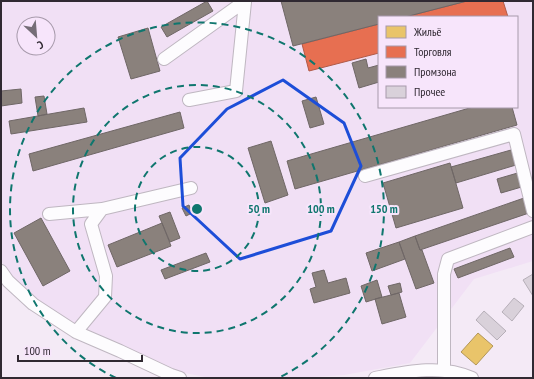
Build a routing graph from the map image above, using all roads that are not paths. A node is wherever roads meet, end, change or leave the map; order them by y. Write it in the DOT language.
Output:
graph roads {
  1 [pos="245,1"];
  2 [pos="164,59"];
  3 [pos="189,100"];
  4 [pos="365,176"];
  5 [pos="191,188"];
  6 [pos="102,209"];
  7 [pos="533,211"];
  8 [pos="49,214"];
  9 [pos="533,227"];
  10 [pos="1,272"];
  11 [pos="76,332"];
  12 [pos="444,370"];
  13 [pos="390,376"];
  14 [pos="180,378"];
  15 [pos="375,378"];
  16 [pos="472,378"];
  1 -- 2 [label="lane"];
  1 -- 3 [label="lane"];
  4 -- 7 [label="lane"];
  5 -- 6 [label="lane"];
  6 -- 8 [label="lane"];
  6 -- 11 [label="lane"];
  9 -- 12 [label="lane"];
  10 -- 11 [label="lane"];
  11 -- 14 [label="lane"];
  12 -- 13 [label="lane"];
  12 -- 16 [label="lane"];
  13 -- 15 [label="lane"];
}
